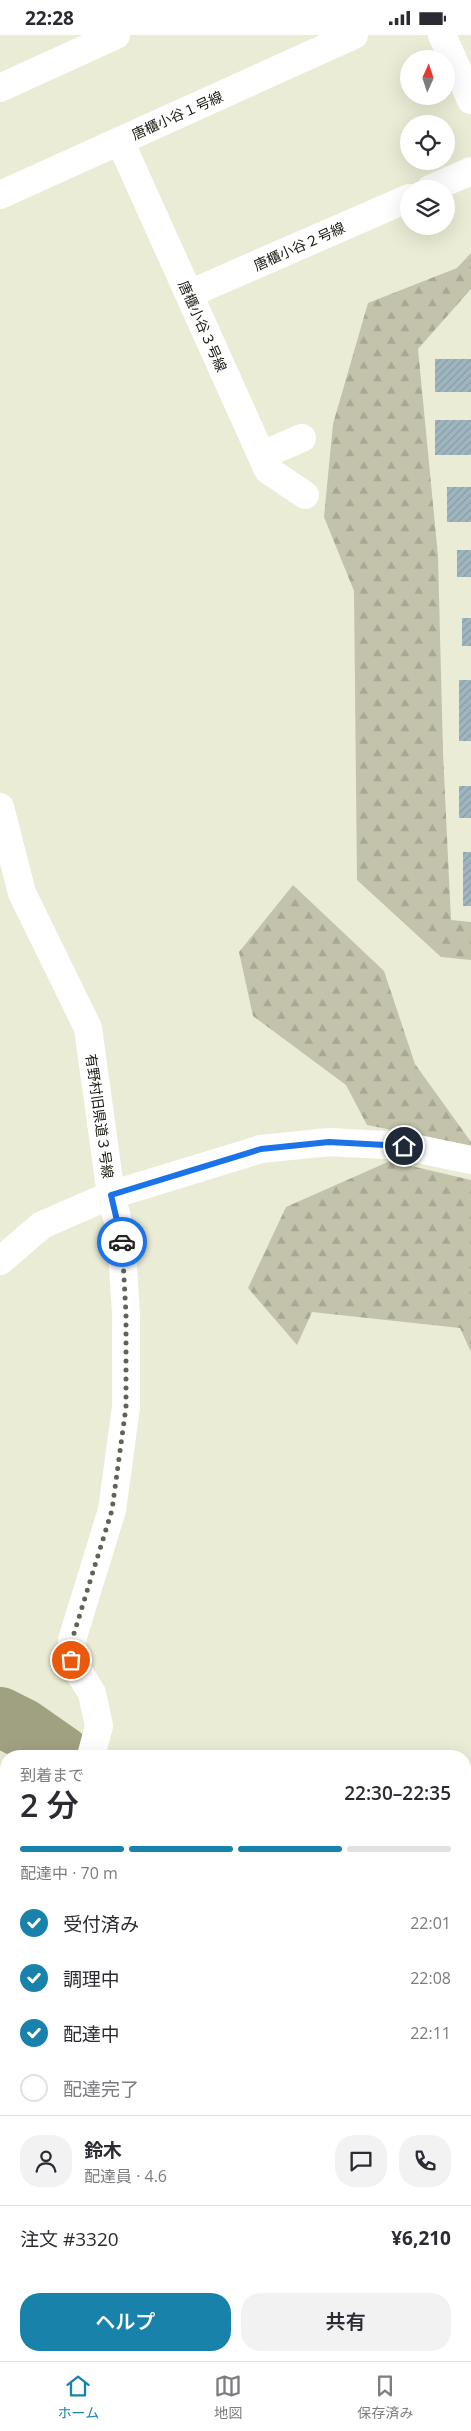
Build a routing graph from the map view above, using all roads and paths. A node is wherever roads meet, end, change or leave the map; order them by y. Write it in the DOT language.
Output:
graph roads {
  1 [pos="116,35"];
  2 [pos="354,35"];
  3 [pos="442,35"];
  4 [pos="0,88"];
  5 [pos="471,100"];
  6 [pos="120,141"];
  7 [pos="471,171"];
  8 [pos="450,180"];
  9 [pos="0,195"];
  10 [pos="400,202"];
  11 [pos="189,294"];
  12 [pos="302,438"];
  13 [pos="262,455"];
  14 [pos="305,495"];
  15 [pos="0,807"];
  16 [pos="471,1160"];
  17 [pos="111,1195"];
  18 [pos="0,1261"];
  19 [pos="93,1750"];
  1 -- 4 [label="street"];
  2 -- 6 [label="street, 唐櫃小谷１号線"];
  3 -- 5 [label="street"];
  6 -- 9 [label="street, 唐櫃小谷１号線"];
  6 -- 11 [label="street, 唐櫃小谷３号線"];
  7 -- 8 [label="street"];
  10 -- 11 [label="street, 唐櫃小谷２号線"];
  11 -- 13 [label="street, 唐櫃小谷３号線"];
  12 -- 13 [label="street"];
  13 -- 14 [label="street, 唐櫃小谷３号線"];
  15 -- 17 [label="street, 有野村旧県道３号線"];
  16 -- 17 [label="street"];
  17 -- 18 [label="street"];
  17 -- 19 [label="street, 有野村旧県道３号線"];
}
